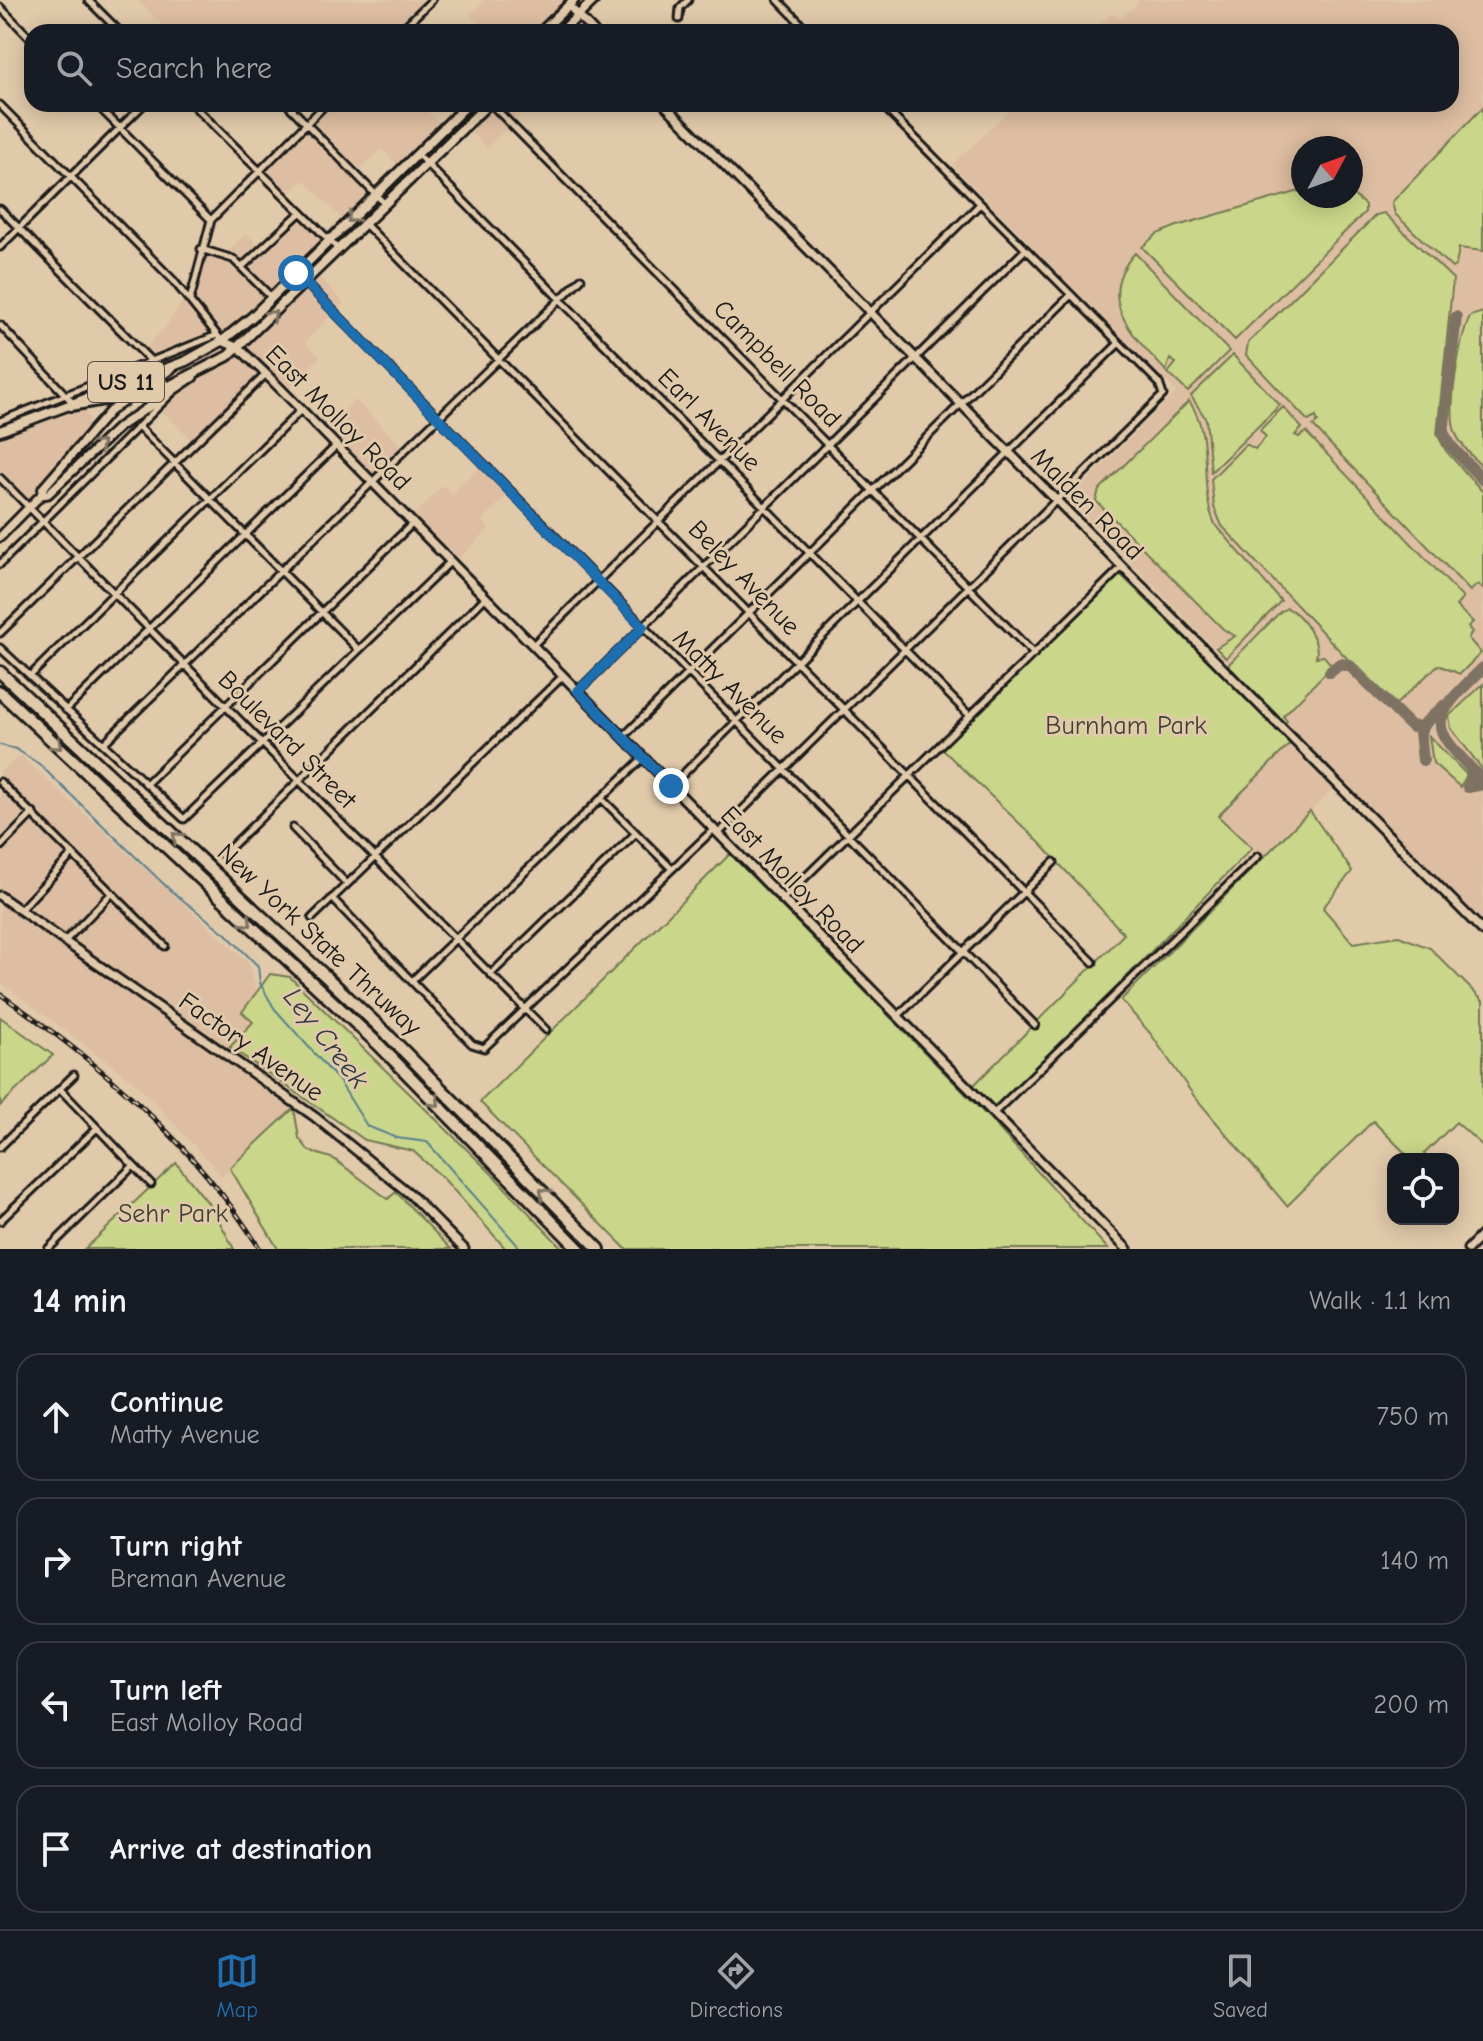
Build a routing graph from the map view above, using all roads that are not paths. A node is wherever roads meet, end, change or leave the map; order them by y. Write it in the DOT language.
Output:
graph roads {
  1 [pos="88,0"];
  2 [pos="432,0"];
  3 [pos="594,0"];
  4 [pos="688,0"];
  5 [pos="778,0"];
  6 [pos="571,3"];
  7 [pos="0,7"];
  8 [pos="578,16"];
  9 [pos="679,19"];
  10 [pos="112,24"];
  11 [pos="407,24"];
  12 [pos="549,24"];
  13 [pos="570,24"];
  14 [pos="586,24"];
  15 [pos="801,24"];
  16 [pos="24,32"];
  17 [pos="0,105"];
  18 [pos="104,112"];
  19 [pos="136,112"];
  20 [pos="200,112"];
  21 [pos="295,112"];
  22 [pos="318,112"];
  23 [pos="460,112"];
  24 [pos="481,112"];
  25 [pos="497,112"];
  26 [pos="672,112"];
  27 [pos="889,112"];
  28 [pos="306,124"];
  29 [pos="120,129"];
  30 [pos="417,154"];
  31 [pos="427,164"];
  32 [pos="259,171"];
  33 [pos="71,177"];
  34 [pos="375,195"];
  35 [pos="385,204"];
  36 [pos="980,204"];
  37 [pos="0,209"];
  38 [pos="301,212"];
  39 [pos="211,220"];
  40 [pos="365,224"];
  41 [pos="19,228"];
  42 [pos="329,240"];
  43 [pos="0,247"];
  44 [pos="201,249"];
  45 [pos="338,250"];
  46 [pos="1025,250"];
  47 [pos="242,267"];
  48 [pos="296,273"];
  49 [pos="581,279"];
  50 [pos="305,283"];
  51 [pos="1070,296"];
  52 [pos="272,298"];
  53 [pos="559,298"];
  54 [pos="190,300"];
  55 [pos="870,312"];
  56 [pos="0,325"];
  57 [pos="220,338"];
  58 [pos="1118,344"];
  59 [pos="239,348"];
  60 [pos="498,358"];
  61 [pos="915,358"];
  62 [pos="152,362"];
  63 [pos="161,372"];
  64 [pos="266,374"];
  65 [pos="170,389"];
  66 [pos="128,397"];
  67 [pos="783,398"];
  68 [pos="69,402"];
  69 [pos="960,404"];
  70 [pos="301,410"];
  71 [pos="437,418"];
  72 [pos="0,421"];
  73 [pos="139,427"];
  74 [pos="0,431"];
  75 [pos="828,444"];
  76 [pos="336,446"];
  77 [pos="1008,452"];
  78 [pos="721,460"];
  79 [pos="174,463"];
  80 [pos="0,478"];
  81 [pos="372,481"];
  82 [pos="873,490"];
  83 [pos="41,495"];
  84 [pos="210,499"];
  85 [pos="1056,501"];
  86 [pos="765,506"];
  87 [pos="29,508"];
  88 [pos="659,521"];
  89 [pos="42,523"];
  90 [pos="413,523"];
  91 [pos="245,534"];
  92 [pos="0,537"];
  93 [pos="920,538"];
  94 [pos="810,552"];
  95 [pos="77,558"];
  96 [pos="451,561"];
  97 [pos="0,564"];
  98 [pos="704,566"];
  99 [pos="1122,567"];
  100 [pos="280,570"];
  101 [pos="598,581"];
  102 [pos="969,588"];
  103 [pos="112,594"];
  104 [pos="486,597"];
  105 [pos="858,601"];
  106 [pos="321,612"];
  107 [pos="749,612"];
  108 [pos="643,627"];
  109 [pos="148,630"];
  110 [pos="0,633"];
  111 [pos="533,645"];
  112 [pos="0,648"];
  113 [pos="359,650"];
  114 [pos="905,650"];
  115 [pos="1034,654"];
  116 [pos="797,661"];
  117 [pos="183,665"];
  118 [pos="0,672"];
  119 [pos="688,673"];
  120 [pos="30,676"];
  121 [pos="563,676"];
  122 [pos="578,691"];
  123 [pos="0,692"];
  124 [pos="224,707"];
  125 [pos="66,710"];
  126 [pos="845,710"];
  127 [pos="970,716"];
  128 [pos="736,721"];
  129 [pos="623,737"];
  130 [pos="103,744"];
  131 [pos="262,746"];
  132 [pos="643,758"];
  133 [pos="784,770"];
  134 [pos="910,776"];
  135 [pos="0,782"];
  136 [pos="298,782"];
  137 [pos="146,784"];
  138 [pos="671,786"];
  139 [pos="601,798"];
  140 [pos="33,813"];
  141 [pos="293,828"];
  142 [pos="717,831"];
  143 [pos="636,833"];
  144 [pos="849,835"];
  145 [pos="0,847"];
  146 [pos="73,854"];
  147 [pos="223,855"];
  148 [pos="376,856"];
  149 [pos="1258,856"];
  150 [pos="1054,862"];
  151 [pos="672,869"];
  152 [pos="347,884"];
  153 [pos="1024,892"];
  154 [pos="112,893"];
  155 [pos="0,896"];
  156 [pos="332,898"];
  157 [pos="782,900"];
  158 [pos="20,910"];
  159 [pos="312,918"];
  160 [pos="1483,931"];
  161 [pos="456,937"];
  162 [pos="65,941"];
  163 [pos="165,946"];
  164 [pos="963,951"];
  165 [pos="1093,962"];
  166 [pos="491,974"];
  167 [pos="412,981"];
  168 [pos="526,1010"];
  169 [pos="898,1016"];
  170 [pos="1035,1025"];
  171 [pos="546,1030"];
  172 [pos="74,1075"];
  173 [pos="60,1089"];
  174 [pos="994,1113"];
  175 [pos="97,1128"];
  176 [pos="0,1147"];
  177 [pos="133,1166"];
  178 [pos="151,1184"];
  179 [pos="0,1221"];
  180 [pos="1482,1236"];
  181 [pos="48,1249"];
  182 [pos="464,1249"];
  183 [pos="579,1249"];
  184 [pos="599,1249"];
  185 [pos="1127,1249"];
  186 [pos="1468,1249"];
  1 -- 10 [label="street"];
  2 -- 11 [label="street"];
  3 -- 8 [label="main road"];
  4 -- 9 [label="street"];
  5 -- 15 [label="street"];
  6 -- 8 [label="street"];
  6 -- 12 [label="main road"];
  7 -- 16 [label="street"];
  8 -- 13 [label="main road"];
  8 -- 14 [label="street"];
  17 -- 33 [label="street"];
  18 -- 29 [label="street"];
  19 -- 29 [label="street"];
  20 -- 32 [label="street"];
  21 -- 28 [label="street"];
  22 -- 28 [label="street"];
  23 -- 30 [label="main road, US 11"];
  24 -- 31 [label="main road, US 11"];
  25 -- 67 [label="street, Campbell Road"];
  26 -- 55 [label="street, Malden Road"];
  27 -- 36 [label="street"];
  28 -- 32 [label="street"];
  28 -- 34 [label="street"];
  29 -- 33 [label="street"];
  29 -- 39 [label="street"];
  30 -- 31 [label="street, Earl Avenue"];
  30 -- 34 [label="main road, US 11"];
  31 -- 35 [label="main road, US 11"];
  31 -- 53 [label="street, Earl Avenue"];
  32 -- 38 [label="street"];
  32 -- 39 [label="street"];
  33 -- 41 [label="street"];
  33 -- 54 [label="street"];
  34 -- 35 [label="street"];
  34 -- 42 [label="main road, US 11, one-way"];
  35 -- 40 [label="main road, US 11"];
  36 -- 46 [label="street"];
  36 -- 55 [label="street"];
  37 -- 41 [label="street"];
  38 -- 42 [label="street"];
  38 -- 47 [label="street"];
  39 -- 44 [label="street"];
  40 -- 45 [label="main road, US 11"];
  40 -- 60 [label="street, Beley Avenue"];
  41 -- 43 [label="street"];
  41 -- 62 [label="street"];
  42 -- 45 [label="street"];
  42 -- 48 [label="main road, US 11"];
  44 -- 47 [label="street"];
  44 -- 54 [label="street"];
  45 -- 50 [label="main road, US 11"];
  46 -- 51 [label="street"];
  46 -- 61 [label="street"];
  47 -- 52 [label="street"];
  48 -- 50 [label="street, Matty Avenue"];
  48 -- 52 [label="main road, US 11"];
  49 -- 53 [label="street"];
  59 -- 50 [label="main road, US 11, one-way"];
  50 -- 71 [label="street, Matty Avenue"];
  51 -- 58 [label="street"];
  51 -- 69 [label="street"];
  52 -- 57 [label="main road, US 11"];
  53 -- 60 [label="street"];
  53 -- 78 [label="street, Earl Avenue"];
  54 -- 57 [label="street"];
  55 -- 61 [label="street, Malden Road"];
  55 -- 67 [label="street"];
  56 -- 68 [label="street"];
  57 -- 59 [label="street, East Molloy Road"];
  57 -- 62 [label="street"];
  57 -- 63 [label="main road, US 11"];
  58 -- 77 [label="street"];
  58 -- 85 [label="street"];
  59 -- 64 [label="street, East Molloy Road"];
  59 -- 65 [label="main road, US 11"];
  60 -- 71 [label="street"];
  60 -- 88 [label="street, Beley Avenue"];
  61 -- 69 [label="street, Malden Road"];
  61 -- 75 [label="street"];
  62 -- 63 [label="street"];
  62 -- 68 [label="street"];
  63 -- 65 [label="street"];
  63 -- 66 [label="street"];
  63 -- 68 [label="main road, US 11"];
  64 -- 70 [label="street, East Molloy Road"];
  64 -- 79 [label="street"];
  65 -- 66 [label="main road, US 11"];
  65 -- 73 [label="street"];
  83 -- 65 [label="street, one-way"];
  66 -- 68 [label="main road, US 11"];
  66 -- 83 [label="street"];
  67 -- 75 [label="street, Campbell Road"];
  67 -- 78 [label="street"];
  68 -- 72 [label="street"];
  68 -- 74 [label="main road, US 11"];
  69 -- 77 [label="street, Malden Road"];
  69 -- 82 [label="street"];
  70 -- 76 [label="street, East Molloy Road"];
  70 -- 84 [label="street"];
  71 -- 81 [label="street"];
  71 -- 101 [label="street, Matty Avenue"];
  73 -- 79 [label="street"];
  73 -- 89 [label="street"];
  75 -- 82 [label="street, Campbell Road"];
  75 -- 86 [label="street"];
  76 -- 81 [label="street, East Molloy Road"];
  76 -- 91 [label="street"];
  77 -- 85 [label="street, Malden Road"];
  77 -- 93 [label="street"];
  78 -- 86 [label="street, Earl Avenue"];
  78 -- 88 [label="street"];
  79 -- 84 [label="street"];
  79 -- 95 [label="street"];
  80 -- 87 [label="street, Boulevard Street"];
  81 -- 90 [label="street, East Molloy Road"];
  81 -- 100 [label="street"];
  82 -- 93 [label="street, Campbell Road"];
  82 -- 94 [label="street"];
  83 -- 87 [label="street"];
  84 -- 91 [label="street"];
  84 -- 103 [label="street"];
  85 -- 99 [label="street, Malden Road"];
  85 -- 102 [label="street"];
  86 -- 94 [label="street, Earl Avenue"];
  86 -- 98 [label="street"];
  87 -- 89 [label="street, Boulevard Street"];
  87 -- 92 [label="street"];
  88 -- 98 [label="street, Beley Avenue"];
  88 -- 101 [label="street"];
  89 -- 95 [label="street, Boulevard Street"];
  89 -- 97 [label="street"];
  90 -- 96 [label="street, East Molloy Road"];
  90 -- 106 [label="street"];
  91 -- 100 [label="street"];
  91 -- 109 [label="street"];
  93 -- 102 [label="street, Campbell Road"];
  93 -- 105 [label="street"];
  94 -- 105 [label="street, Earl Avenue"];
  94 -- 107 [label="street"];
  95 -- 103 [label="street, Boulevard Street"];
  95 -- 110 [label="street"];
  96 -- 104 [label="street, East Molloy Road"];
  96 -- 113 [label="street"];
  98 -- 107 [label="street, Beley Avenue"];
  98 -- 108 [label="street"];
  99 -- 115 [label="street"];
  99 -- 160 [label="street, Malden Road"];
  100 -- 106 [label="street"];
  100 -- 117 [label="street"];
  101 -- 108 [label="street, Matty Avenue"];
  101 -- 111 [label="street"];
  102 -- 114 [label="street"];
  102 -- 115 [label="street, Campbell Road"];
  103 -- 109 [label="street, Boulevard Street"];
  103 -- 120 [label="street"];
  104 -- 111 [label="street, East Molloy Road"];
  104 -- 136 [label="street"];
  105 -- 114 [label="street, Earl Avenue"];
  105 -- 116 [label="street"];
  106 -- 113 [label="street"];
  106 -- 124 [label="street"];
  107 -- 116 [label="street, Beley Avenue"];
  107 -- 119 [label="street"];
  108 -- 119 [label="street, Matty Avenue"];
  108 -- 122 [label="street"];
  109 -- 117 [label="street, Boulevard Street"];
  109 -- 125 [label="street"];
  111 -- 121 [label="street, East Molloy Road"];
  112 -- 120 [label="street"];
  113 -- 131 [label="street"];
  114 -- 126 [label="street"];
  114 -- 127 [label="street, Earl Avenue"];
  115 -- 127 [label="street"];
  116 -- 126 [label="street, Beley Avenue"];
  116 -- 128 [label="street"];
  117 -- 124 [label="street, Boulevard Street"];
  117 -- 130 [label="street"];
  184 -- 118 [label="highway, New York State Thruway, one-way"];
  119 -- 128 [label="street, Matty Avenue"];
  119 -- 129 [label="street"];
  120 -- 125 [label="street"];
  121 -- 122 [label="street, East Molloy Road"];
  121 -- 148 [label="street"];
  122 -- 129 [label="street, East Molloy Road"];
  123 -- 183 [label="highway, New York State Thruway, one-way"];
  124 -- 131 [label="street, Boulevard Street"];
  124 -- 137 [label="street"];
  125 -- 130 [label="street"];
  126 -- 133 [label="street"];
  126 -- 134 [label="street, Beley Avenue"];
  127 -- 134 [label="street"];
  128 -- 133 [label="street, Matty Avenue"];
  128 -- 138 [label="street"];
  129 -- 132 [label="street, East Molloy Road"];
  130 -- 137 [label="street"];
  131 -- 136 [label="street, Boulevard Street"];
  131 -- 137 [label="street"];
  132 -- 138 [label="street, East Molloy Road"];
  132 -- 139 [label="street"];
  133 -- 142 [label="street"];
  133 -- 144 [label="street, Matty Avenue"];
  134 -- 144 [label="street"];
  134 -- 153 [label="street, Beley Avenue"];
  135 -- 140 [label="street"];
  136 -- 147 [label="street"];
  136 -- 148 [label="street, Boulevard Street"];
  138 -- 142 [label="street, East Molloy Road"];
  139 -- 143 [label="street"];
  139 -- 161 [label="street"];
  140 -- 145 [label="street"];
  140 -- 146 [label="street"];
  141 -- 152 [label="street"];
  142 -- 151 [label="street"];
  142 -- 157 [label="street, East Molloy Road"];
  143 -- 151 [label="street"];
  143 -- 166 [label="street"];
  144 -- 157 [label="street"];
  144 -- 164 [label="street, Matty Avenue"];
  146 -- 154 [label="street"];
  146 -- 158 [label="street"];
  148 -- 152 [label="street"];
  148 -- 161 [label="street, Boulevard Street"];
  149 -- 174 [label="street"];
  150 -- 153 [label="street"];
  151 -- 168 [label="street"];
  152 -- 156 [label="street"];
  153 -- 164 [label="street"];
  153 -- 165 [label="street, Beley Avenue"];
  154 -- 162 [label="street"];
  154 -- 163 [label="street"];
  155 -- 158 [label="street, Factory Avenue"];
  156 -- 159 [label="street"];
  156 -- 167 [label="street"];
  157 -- 169 [label="street, East Molloy Road"];
  158 -- 162 [label="street, Factory Avenue"];
  161 -- 166 [label="street, Boulevard Street"];
  161 -- 167 [label="street"];
  162 -- 182 [label="street, Factory Avenue"];
  164 -- 169 [label="street"];
  164 -- 170 [label="street, Matty Avenue"];
  166 -- 168 [label="street, Boulevard Street"];
  167 -- 168 [label="street"];
  168 -- 171 [label="street, Boulevard Street"];
  169 -- 174 [label="street, East Molloy Road"];
  172 -- 173 [label="street"];
  173 -- 175 [label="street"];
  173 -- 176 [label="street"];
  174 -- 185 [label="street, East Molloy Road"];
  175 -- 177 [label="street"];
  175 -- 179 [label="street"];
  177 -- 178 [label="street"];
  177 -- 181 [label="street"];
  180 -- 186 [label="street"];
}
